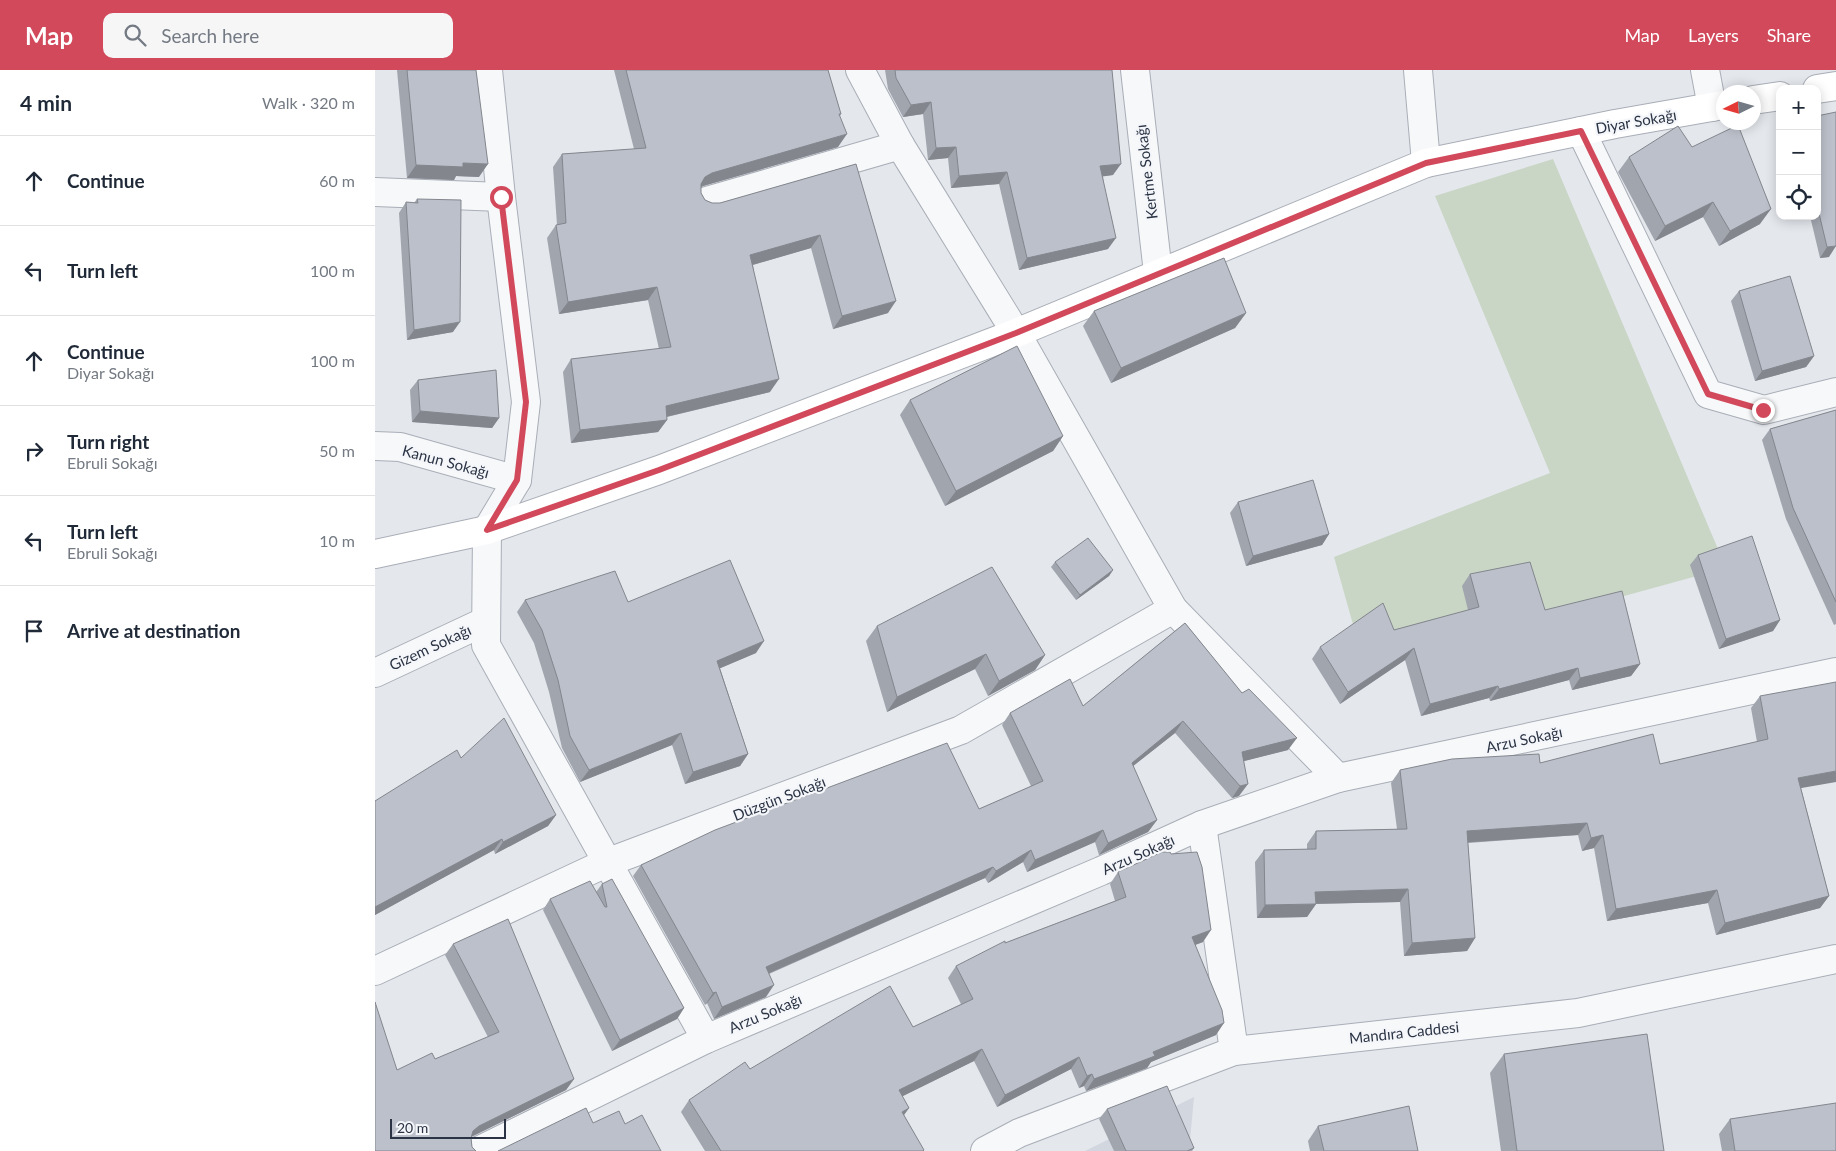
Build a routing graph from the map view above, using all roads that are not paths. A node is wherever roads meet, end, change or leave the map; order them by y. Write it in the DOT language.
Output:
graph roads {
  1 [pos="488,70"];
  2 [pos="859,70"];
  3 [pos="1135,70"];
  4 [pos="1418,70"];
  5 [pos="1705,70"];
  6 [pos="1836,86"];
  7 [pos="1821,88"];
  8 [pos="1776,97"];
  9 [pos="1761,99"];
  10 [pos="1716,100"];
  11 [pos="1716,106"];
  12 [pos="1581,131"];
  13 [pos="901,144"];
  14 [pos="1426,163"];
  15 [pos="375,192"];
  16 [pos="501,197"];
  17 [pos="707,201"];
  18 [pos="1158,273"];
  19 [pos="1016,333"];
  20 [pos="1836,392"];
  21 [pos="375,446"];
  22 [pos="517,480"];
  23 [pos="487,530"];
  24 [pos="375,554"];
  25 [pos="1173,609"];
  26 [pos="486,621"];
  27 [pos="1836,672"];
  28 [pos="375,673"];
  29 [pos="1338,778"];
  30 [pos="1202,825"];
  31 [pos="606,863"];
  32 [pos="1836,959"];
  33 [pos="375,971"];
  34 [pos="706,1038"];
  35 [pos="1234,1051"];
  36 [pos="477,1151"];
  37 [pos="985,1151"];
  1 -- 16 [label="street"];
  2 -- 13 [label="street"];
  3 -- 18 [label="street, Kertme Sokağı"];
  4 -- 14 [label="street"];
  5 -- 10 [label="street"];
  6 -- 7 [label="street"];
  8 -- 9 [label="street"];
  11 -- 12 [label="street, Diyar Sokağı"];
  12 -- 14 [label="street, Diyar Sokağı"];
  12 -- 20 [label="street"];
  13 -- 17 [label="street"];
  13 -- 19 [label="street"];
  14 -- 18 [label="street, Diyar Sokağı"];
  15 -- 16 [label="street"];
  16 -- 22 [label="street"];
  18 -- 19 [label="street, Diyar Sokağı"];
  19 -- 23 [label="street, Diyar Sokağı"];
  19 -- 25 [label="street"];
  21 -- 22 [label="street, Kanun Sokağı"];
  22 -- 23 [label="street"];
  23 -- 24 [label="street, Diyar Sokağı"];
  23 -- 26 [label="street"];
  25 -- 29 [label="street"];
  25 -- 31 [label="street, Düzgün Sokağı"];
  26 -- 28 [label="street, Gizem Sokağı"];
  26 -- 31 [label="street"];
  27 -- 29 [label="street, Arzu Sokağı"];
  29 -- 30 [label="street, Arzu Sokağı"];
  30 -- 34 [label="street, Arzu Sokağı"];
  30 -- 35 [label="street"];
  31 -- 33 [label="street, Düzgün Sokağı"];
  31 -- 34 [label="street"];
  32 -- 35 [label="street, Mandıra Caddesi"];
  34 -- 36 [label="street, Arzu Sokağı"];
  35 -- 37 [label="street, Mandıra Caddesi"];
}
